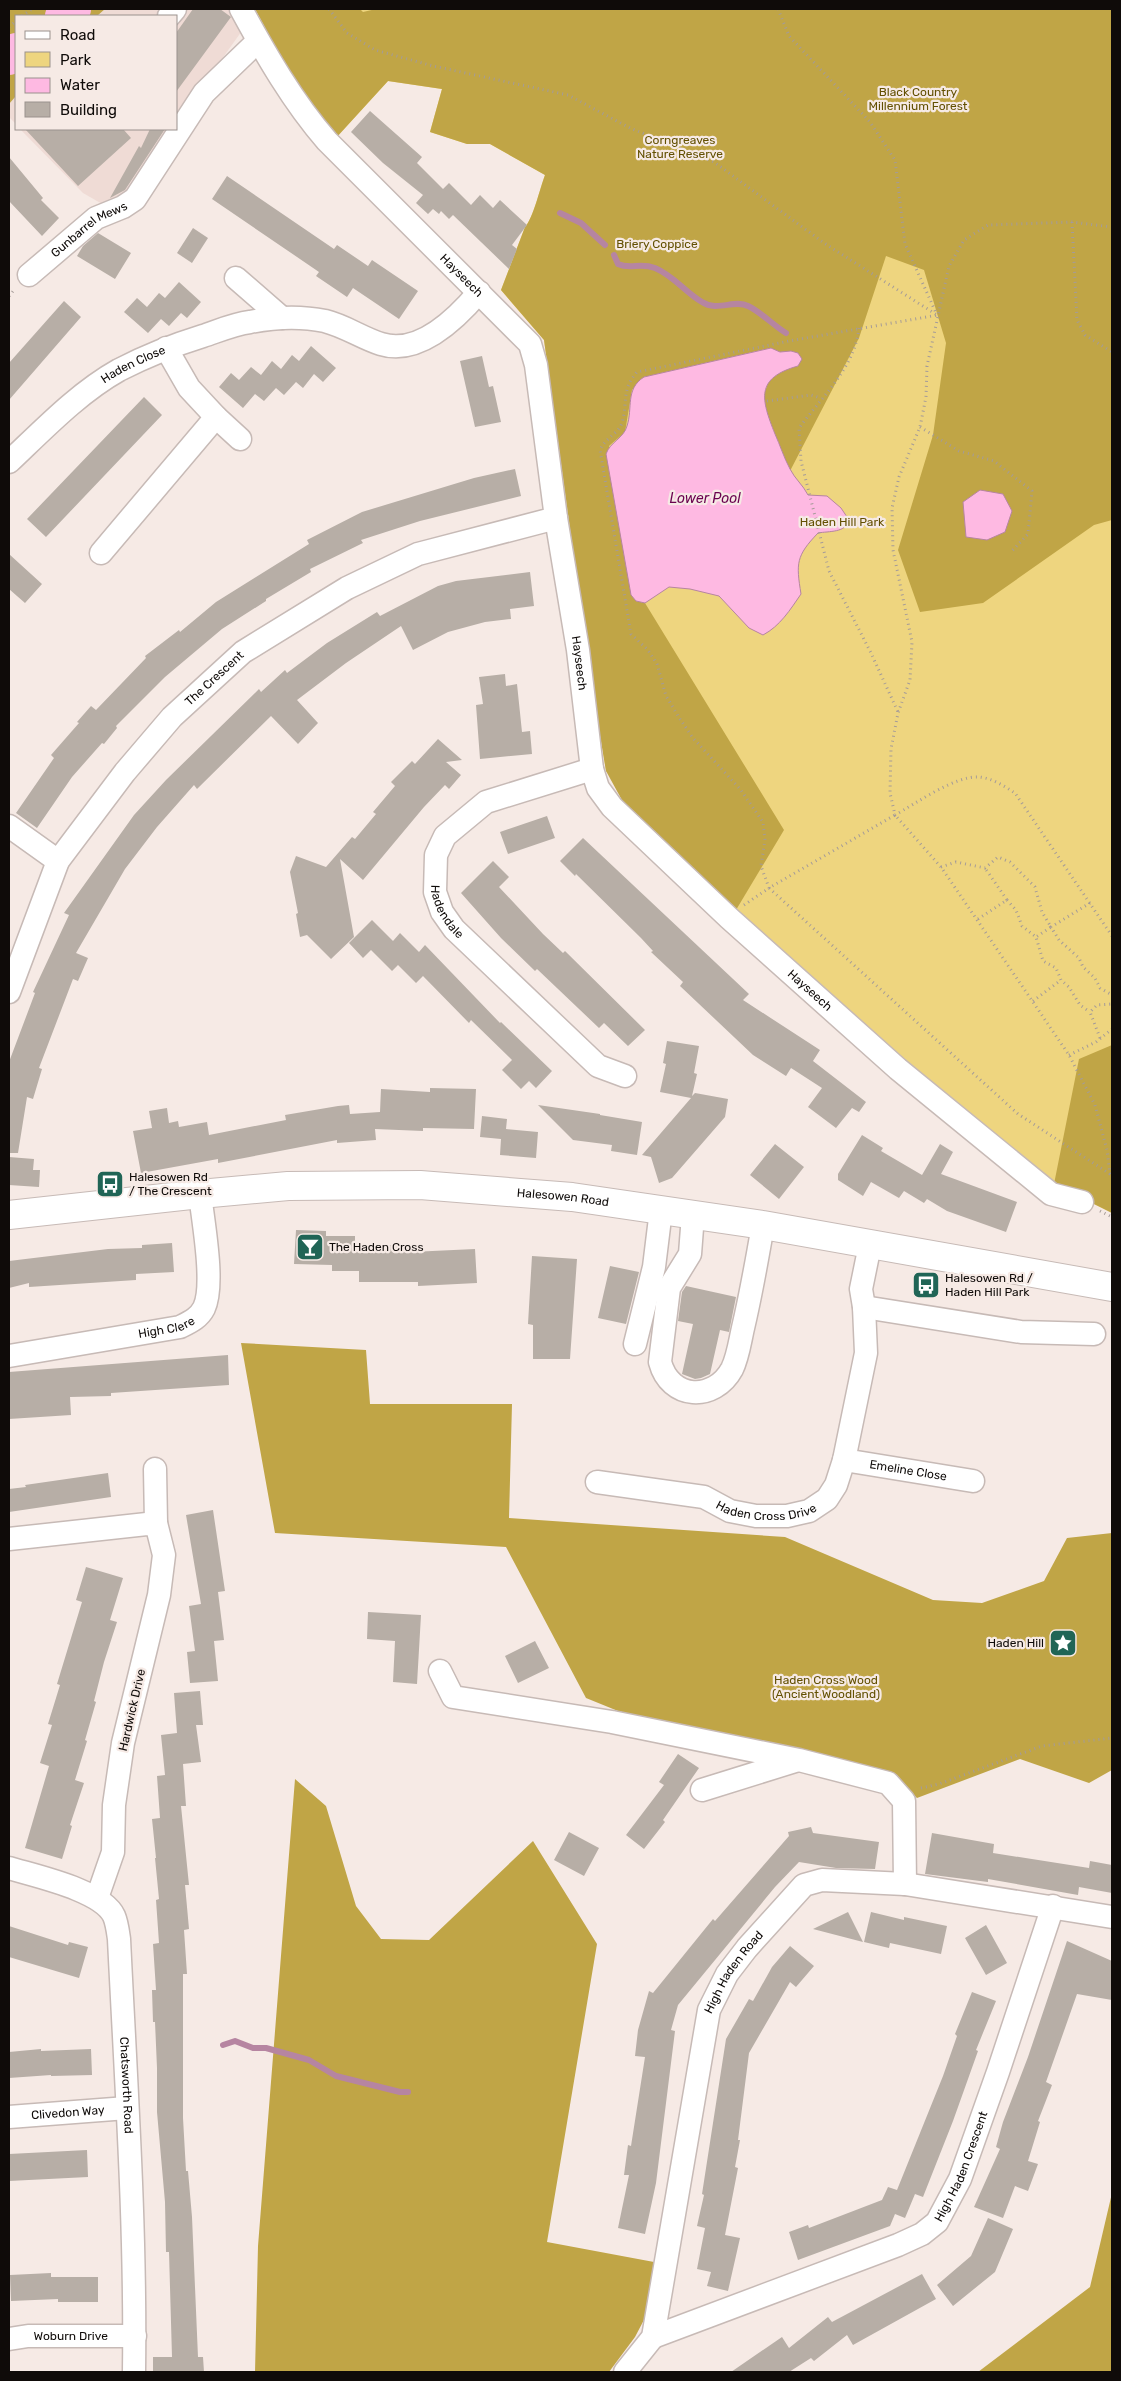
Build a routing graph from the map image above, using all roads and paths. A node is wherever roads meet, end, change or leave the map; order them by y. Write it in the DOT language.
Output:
graph roads {
  1 [pos="241,9"];
  2 [pos="329,9"];
  3 [pos="778,9"];
  4 [pos="258,41"];
  5 [pos="1072,222"];
  6 [pos="1112,227"];
  7 [pos="29,275"];
  8 [pos="236,278"];
  9 [pos="480,292"];
  10 [pos="938,315"];
  11 [pos="282,318"];
  12 [pos="858,328"];
  13 [pos="166,348"];
  14 [pos="1112,352"];
  15 [pos="821,398"];
  16 [pos="767,401"];
  17 [pos="216,417"];
  18 [pos="920,427"];
  19 [pos="240,438"];
  20 [pos="9,462"];
  21 [pos="556,518"];
  22 [pos="101,553"];
  23 [pos="1010,553"];
  24 [pos="898,713"];
  25 [pos="592,769"];
  26 [pos="894,815"];
  27 [pos="9,826"];
  28 [pos="58,861"];
  29 [pos="941,867"];
  30 [pos="985,868"];
  31 [pos="769,888"];
  32 [pos="1007,900"];
  33 [pos="1090,903"];
  34 [pos="729,918"];
  35 [pos="978,919"];
  36 [pos="1051,927"];
  37 [pos="1112,936"];
  38 [pos="1036,937"];
  39 [pos="1061,980"];
  40 [pos="9,992"];
  41 [pos="1112,996"];
  42 [pos="1033,1001"];
  43 [pos="1112,1004"];
  44 [pos="1090,1012"];
  45 [pos="1112,1029"];
  46 [pos="1100,1038"];
  47 [pos="1069,1055"];
  48 [pos="625,1076"];
  49 [pos="1111,1175"];
  50 [pos="200,1194"];
  51 [pos="1082,1202"];
  52 [pos="661,1210"];
  53 [pos="9,1215"];
  54 [pos="693,1215"];
  55 [pos="763,1225"];
  56 [pos="870,1245"];
  57 [pos="1112,1287"];
  58 [pos="864,1307"];
  59 [pos="1094,1334"];
  60 [pos="635,1344"];
  61 [pos="9,1356"];
  62 [pos="844,1460"];
  63 [pos="155,1469"];
  64 [pos="973,1480"];
  65 [pos="597,1482"];
  66 [pos="156,1523"];
  67 [pos="9,1539"];
  68 [pos="440,1671"];
  69 [pos="1112,1738"];
  70 [pos="798,1760"];
  71 [pos="702,1790"];
  72 [pos="904,1801"];
  73 [pos="9,1868"];
  74 [pos="906,1884"];
  75 [pos="97,1898"];
  76 [pos="1053,1906"];
  77 [pos="1112,1917"];
  78 [pos="127,2108"];
  79 [pos="9,2117"];
  80 [pos="135,2336"];
  81 [pos="653,2337"];
  82 [pos="9,2340"];
  83 [pos="134,2372"];
  84 [pos="625,2372"];
  1 -- 4 [label="street, Hayseech"];
  2 -- 10 [label="path"];
  3 -- 10 [label="path"];
  4 -- 7 [label="street, Gunbarrel Mews"];
  4 -- 9 [label="street, Hayseech"];
  5 -- 6 [label="path"];
  5 -- 10 [label="path"];
  5 -- 14 [label="path"];
  8 -- 11 [label="street"];
  9 -- 11 [label="street, Haden Close"];
  9 -- 21 [label="street, Hayseech"];
  10 -- 12 [label="path"];
  10 -- 18 [label="path"];
  11 -- 13 [label="street, Haden Close"];
  12 -- 15 [label="path"];
  12 -- 31 [label="path"];
  13 -- 17 [label="street"];
  13 -- 20 [label="street, Haden Close"];
  15 -- 16 [label="path"];
  15 -- 24 [label="path"];
  17 -- 19 [label="street"];
  17 -- 22 [label="street"];
  18 -- 23 [label="path"];
  18 -- 24 [label="path"];
  21 -- 25 [label="street, Hayseech"];
  21 -- 28 [label="street, The Crescent"];
  24 -- 26 [label="path"];
  25 -- 34 [label="street, Hayseech"];
  25 -- 48 [label="street, Hadendale"];
  26 -- 29 [label="path"];
  26 -- 31 [label="path"];
  26 -- 33 [label="path"];
  27 -- 28 [label="street"];
  28 -- 40 [label="street, The Crescent"];
  29 -- 30 [label="path"];
  29 -- 35 [label="path"];
  30 -- 32 [label="path"];
  30 -- 36 [label="path"];
  31 -- 34 [label="path"];
  31 -- 49 [label="path"];
  32 -- 35 [label="path"];
  32 -- 38 [label="path"];
  33 -- 36 [label="path"];
  33 -- 37 [label="path"];
  34 -- 51 [label="street, Hayseech"];
  35 -- 42 [label="path"];
  36 -- 38 [label="path"];
  36 -- 41 [label="path"];
  38 -- 39 [label="path"];
  39 -- 42 [label="path"];
  39 -- 44 [label="path"];
  42 -- 47 [label="path"];
  43 -- 44 [label="path"];
  44 -- 46 [label="path"];
  45 -- 46 [label="path"];
  46 -- 47 [label="path"];
  47 -- 49 [label="path"];
  50 -- 52 [label="main road, Halesowen Road"];
  50 -- 53 [label="main road, Halesowen Road"];
  50 -- 61 [label="street, High Clere"];
  52 -- 54 [label="main road, Halesowen Road"];
  52 -- 60 [label="street"];
  54 -- 55 [label="main road, Halesowen Road"];
  54 -- 55 [label="street"];
  55 -- 56 [label="main road, Halesowen Road"];
  56 -- 57 [label="main road, Halesowen Road"];
  56 -- 58 [label="street, Haden Cross Drive"];
  58 -- 59 [label="street"];
  58 -- 62 [label="street, Haden Cross Drive"];
  62 -- 64 [label="street, Emeline Close"];
  62 -- 65 [label="street, Haden Cross Drive"];
  63 -- 66 [label="street, Hardwick Drive"];
  66 -- 67 [label="street"];
  66 -- 75 [label="street, Hardwick Drive"];
  68 -- 70 [label="street"];
  69 -- 72 [label="path"];
  70 -- 71 [label="street"];
  70 -- 72 [label="street"];
  72 -- 74 [label="street"];
  73 -- 75 [label="street, Chatsworth Road"];
  74 -- 76 [label="street, High Haden Road"];
  74 -- 81 [label="street, High Haden Road"];
  75 -- 78 [label="street, Chatsworth Road"];
  76 -- 77 [label="street, High Haden Road"];
  76 -- 81 [label="street, High Haden Crescent"];
  78 -- 79 [label="street, Clivedon Way"];
  78 -- 80 [label="street, Chatsworth Road"];
  80 -- 82 [label="street, Woburn Drive"];
  80 -- 83 [label="street, Chatsworth Road"];
  81 -- 84 [label="street, High Haden Road"];
}
